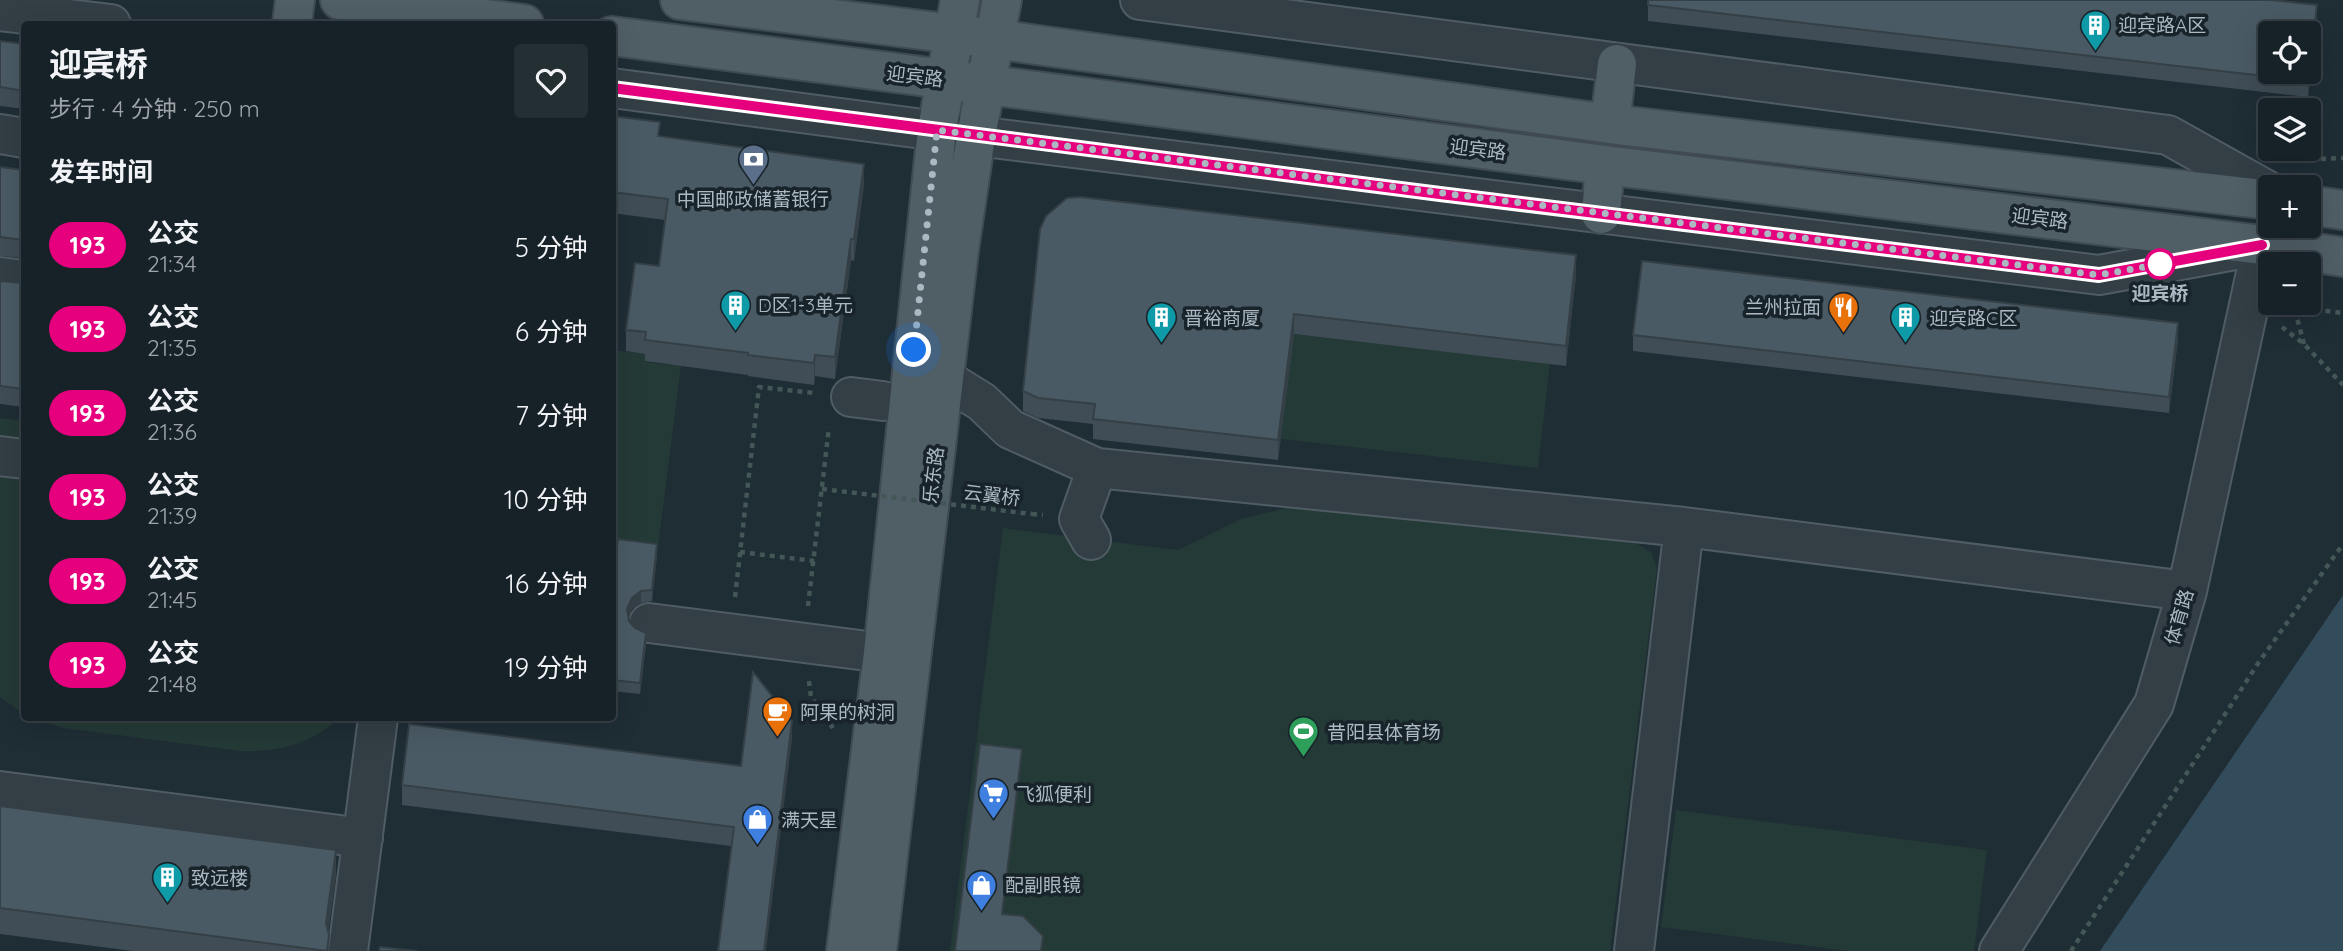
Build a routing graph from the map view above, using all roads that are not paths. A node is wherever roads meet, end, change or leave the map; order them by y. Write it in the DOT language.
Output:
graph roads {
  1 [pos="295,0"];
  2 [pos="340,0"];
  3 [pos="680,0"];
  4 [pos="1002,0"];
  5 [pos="1140,0"];
  6 [pos="0,11"];
  7 [pos="957,17"];
  8 [pos="85,21"];
  9 [pos="292,21"];
  10 [pos="501,21"];
  11 [pos="616,37"];
  12 [pos="994,39"];
  13 [pos="1617,64"];
  14 [pos="946,80"];
  15 [pos="986,85"];
  16 [pos="616,89"];
  17 [pos="1610,124"];
  18 [pos="937,130"];
  19 [pos="0,134"];
  20 [pos="976,136"];
  21 [pos="21,138"];
  22 [pos="1605,165"];
  23 [pos="2258,185"];
  24 [pos="2258,199"];
  25 [pos="2321,207"];
  26 [pos="2343,210"];
  27 [pos="1601,214"];
  28 [pos="2262,245"];
  29 [pos="2343,257"];
  30 [pos="0,277"];
  31 [pos="21,280"];
  32 [pos="945,379"];
  33 [pos="0,456"];
  34 [pos="21,459"];
  35 [pos="1097,468"];
  36 [pos="1684,527"];
  37 [pos="1091,540"];
  38 [pos="2187,591"];
  39 [pos="649,623"];
  40 [pos="883,653"];
  41 [pos="378,721"];
  42 [pos="0,791"];
  43 [pos="363,838"];
  44 [pos="348,951"];
  45 [pos="846,951"];
  46 [pos="877,951"];
  47 [pos="1634,951"];
  48 [pos="1998,951"];
  1 -- 9 [label="main road"];
  2 -- 10 [label="main road"];
  3 -- 7 [label="main road"];
  4 -- 12 [label="main road, 乐东路"];
  5 -- 13 [label="street"];
  6 -- 8 [label="street"];
  7 -- 12 [label="main road"];
  7 -- 14 [label="main road, 乐东路"];
  11 -- 14 [label="main road, 迎宾路"];
  12 -- 15 [label="main road, 乐东路"];
  12 -- 17 [label="main road"];
  13 -- 17 [label="main road"];
  13 -- 23 [label="street"];
  14 -- 15 [label="main road, 迎宾路"];
  14 -- 18 [label="main road, 乐东路"];
  15 -- 20 [label="main road, 乐东路"];
  15 -- 22 [label="main road, 迎宾路"];
  16 -- 18 [label="street"];
  17 -- 24 [label="main road"];
  18 -- 20 [label="street"];
  18 -- 40 [label="main road, 乐东路"];
  19 -- 21 [label="street"];
  20 -- 27 [label="street"];
  20 -- 32 [label="main road, 乐东路"];
  22 -- 27 [label="main road"];
  22 -- 28 [label="main road, 迎宾路"];
  25 -- 26 [label="main road"];
  27 -- 28 [label="street"];
  28 -- 29 [label="main road, 迎宾路"];
  28 -- 38 [label="street, 体育路"];
  30 -- 31 [label="street"];
  32 -- 35 [label="street"];
  32 -- 46 [label="main road, 乐东路"];
  33 -- 34 [label="street"];
  35 -- 36 [label="street"];
  35 -- 37 [label="street"];
  36 -- 38 [label="street"];
  36 -- 47 [label="street"];
  38 -- 48 [label="street, 体育路"];
  39 -- 40 [label="street"];
  40 -- 45 [label="main road, 乐东路"];
  41 -- 43 [label="street"];
  42 -- 43 [label="street"];
  43 -- 44 [label="street"];
}
